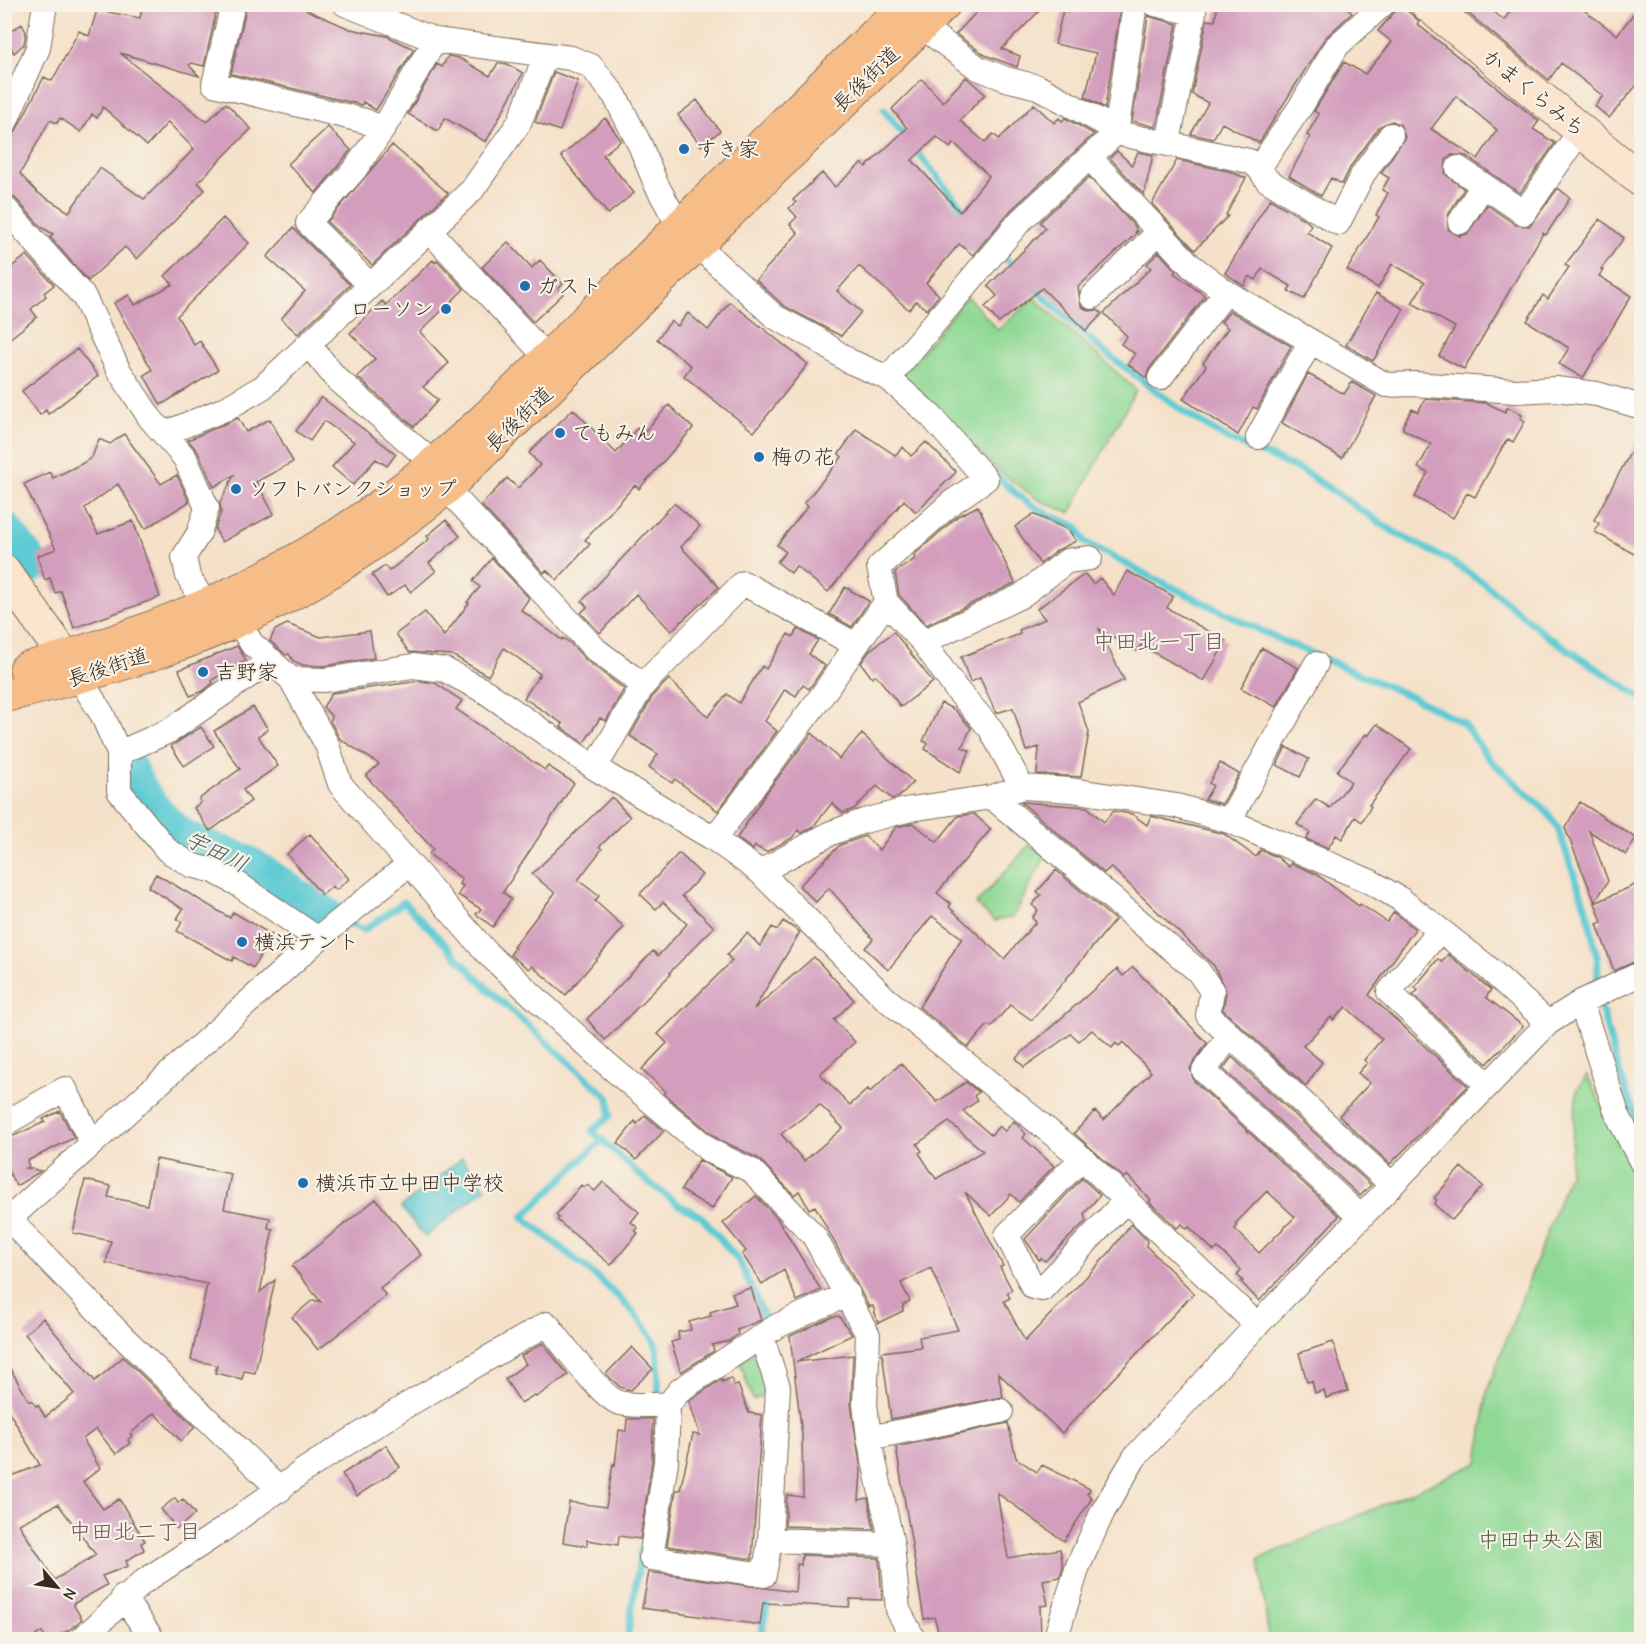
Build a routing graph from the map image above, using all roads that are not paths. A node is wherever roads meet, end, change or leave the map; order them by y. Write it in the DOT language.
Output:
graph roads {
  1 [pos="45,4"];
  2 [pos="233,4"];
  3 [pos="345,4"];
  4 [pos="1135,4"];
  5 [pos="1155,4"];
  6 [pos="1383,4"];
  7 [pos="1427,4"];
  8 [pos="924,12"];
  9 [pos="435,40"];
  10 [pos="546,56"];
  11 [pos="4,125"];
  12 [pos="383,129"];
  13 [pos="1580,131"];
  14 [pos="1116,133"];
  15 [pos="1391,135"];
  16 [pos="1168,142"];
  17 [pos="1090,158"];
  18 [pos="1259,168"];
  19 [pos="1458,168"];
  20 [pos="1641,181"];
  21 [pos="1483,185"];
  22 [pos="4,207"];
  23 [pos="1460,222"];
  24 [pos="429,230"];
  25 [pos="1160,232"];
  26 [pos="689,237"];
  27 [pos="370,285"];
  28 [pos="1226,292"];
  29 [pos="1092,297"];
  30 [pos="1311,342"];
  31 [pos="309,345"];
  32 [pos="547,358"];
  33 [pos="888,378"];
  34 [pos="1160,378"];
  35 [pos="1641,407"];
  36 [pos="166,433"];
  37 [pos="1258,437"];
  38 [pos="440,476"];
  39 [pos="1090,558"];
  40 [pos="4,571"];
  41 [pos="886,602"];
  42 [pos="206,606"];
  43 [pos="237,620"];
  44 [pos="923,642"];
  45 [pos="856,645"];
  46 [pos="271,660"];
  47 [pos="1316,664"];
  48 [pos="73,668"];
  49 [pos="4,674"];
  50 [pos="291,679"];
  51 [pos="643,685"];
  52 [pos="4,696"];
  53 [pos="119,753"];
  54 [pos="595,768"];
  55 [pos="1022,787"];
  56 [pos="992,797"];
  57 [pos="1229,821"];
  58 [pos="714,839"];
  59 [pos="409,864"];
  60 [pos="760,872"];
  61 [pos="1440,930"];
  62 [pos="318,939"];
  63 [pos="1641,973"];
  64 [pos="1583,1001"];
  65 [pos="1548,1023"];
  66 [pos="1230,1035"];
  67 [pos="1488,1085"];
  68 [pos="4,1124"];
  69 [pos="92,1143"];
  70 [pos="1082,1158"];
  71 [pos="1641,1163"];
  72 [pos="1392,1185"];
  73 [pos="1127,1199"];
  74 [pos="1361,1217"];
  75 [pos="848,1294"];
  76 [pos="1257,1325"];
  77 [pos="762,1338"];
  78 [pos="668,1405"];
  79 [pos="1001,1411"];
  80 [pos="869,1438"];
  81 [pos="280,1490"];
  82 [pos="770,1540"];
  83 [pos="892,1544"];
  84 [pos="123,1597"];
  85 [pos="81,1640"];
  86 [pos="153,1640"];
  87 [pos="914,1640"];
  88 [pos="1054,1640"];
  1 -- 11 [label="street"];
  2 -- 12 [label="street"];
  3 -- 9 [label="street"];
  4 -- 14 [label="street"];
  5 -- 16 [label="street"];
  6 -- 18 [label="street"];
  7 -- 13 [label="main road, かまくらみち"];
  8 -- 14 [label="street"];
  8 -- 26 [label="main road"];
  9 -- 10 [label="street"];
  9 -- 12 [label="street"];
  10 -- 24 [label="street"];
  10 -- 26 [label="street"];
  12 -- 27 [label="street"];
  13 -- 20 [label="main road, かまくらみち"];
  13 -- 21 [label="street"];
  14 -- 16 [label="street"];
  14 -- 17 [label="street"];
  15 -- 18 [label="street"];
  16 -- 18 [label="street"];
  17 -- 25 [label="street"];
  17 -- 33 [label="street"];
  19 -- 21 [label="street"];
  21 -- 23 [label="street"];
  22 -- 36 [label="street"];
  24 -- 27 [label="street"];
  24 -- 32 [label="street"];
  25 -- 28 [label="street"];
  25 -- 29 [label="street"];
  26 -- 32 [label="main road, 長後街道"];
  26 -- 33 [label="street"];
  26 -- 38 [label="main road, 長後街道"];
  27 -- 31 [label="street"];
  28 -- 30 [label="street"];
  28 -- 34 [label="street"];
  30 -- 35 [label="street"];
  30 -- 37 [label="street"];
  31 -- 36 [label="street"];
  31 -- 38 [label="street"];
  32 -- 38 [label="main road, 長後街道"];
  33 -- 41 [label="street"];
  36 -- 42 [label="street"];
  38 -- 42 [label="main road, 長後街道"];
  38 -- 43 [label="main road, 長後街道"];
  38 -- 51 [label="street"];
  39 -- 44 [label="street"];
  40 -- 48 [label="main road"];
  41 -- 44 [label="street"];
  41 -- 45 [label="street"];
  42 -- 48 [label="main road, 長後街道"];
  43 -- 46 [label="street"];
  43 -- 48 [label="main road, 長後街道"];
  44 -- 55 [label="street"];
  45 -- 51 [label="street"];
  45 -- 58 [label="street"];
  46 -- 50 [label="street"];
  46 -- 53 [label="street"];
  47 -- 57 [label="street"];
  48 -- 49 [label="main road, 長後街道"];
  48 -- 52 [label="main road, 長後街道"];
  48 -- 53 [label="street"];
  50 -- 54 [label="street"];
  50 -- 59 [label="street"];
  51 -- 54 [label="street"];
  53 -- 62 [label="street"];
  54 -- 58 [label="street"];
  55 -- 56 [label="street"];
  55 -- 57 [label="street"];
  56 -- 60 [label="street"];
  56 -- 66 [label="street"];
  57 -- 61 [label="street"];
  58 -- 60 [label="street"];
  59 -- 62 [label="street"];
  59 -- 75 [label="street"];
  60 -- 70 [label="street"];
  61 -- 65 [label="street"];
  61 -- 67 [label="street"];
  62 -- 69 [label="street"];
  63 -- 64 [label="street"];
  64 -- 65 [label="street"];
  64 -- 71 [label="street"];
  65 -- 67 [label="street"];
  66 -- 72 [label="street"];
  66 -- 74 [label="street"];
  67 -- 72 [label="street"];
  68 -- 69 [label="street"];
  69 -- 81 [label="street"];
  70 -- 73 [label="street"];
  70 -- 73 [label="street"];
  72 -- 74 [label="street"];
  73 -- 76 [label="street"];
  74 -- 76 [label="street"];
  75 -- 77 [label="street"];
  75 -- 80 [label="street"];
  76 -- 88 [label="street"];
  77 -- 78 [label="street"];
  77 -- 82 [label="street"];
  78 -- 81 [label="street"];
  78 -- 82 [label="street"];
  79 -- 80 [label="street"];
  80 -- 83 [label="street"];
  81 -- 84 [label="street"];
  82 -- 83 [label="street"];
  83 -- 87 [label="street"];
  84 -- 85 [label="street"];
  84 -- 86 [label="street"];
}
